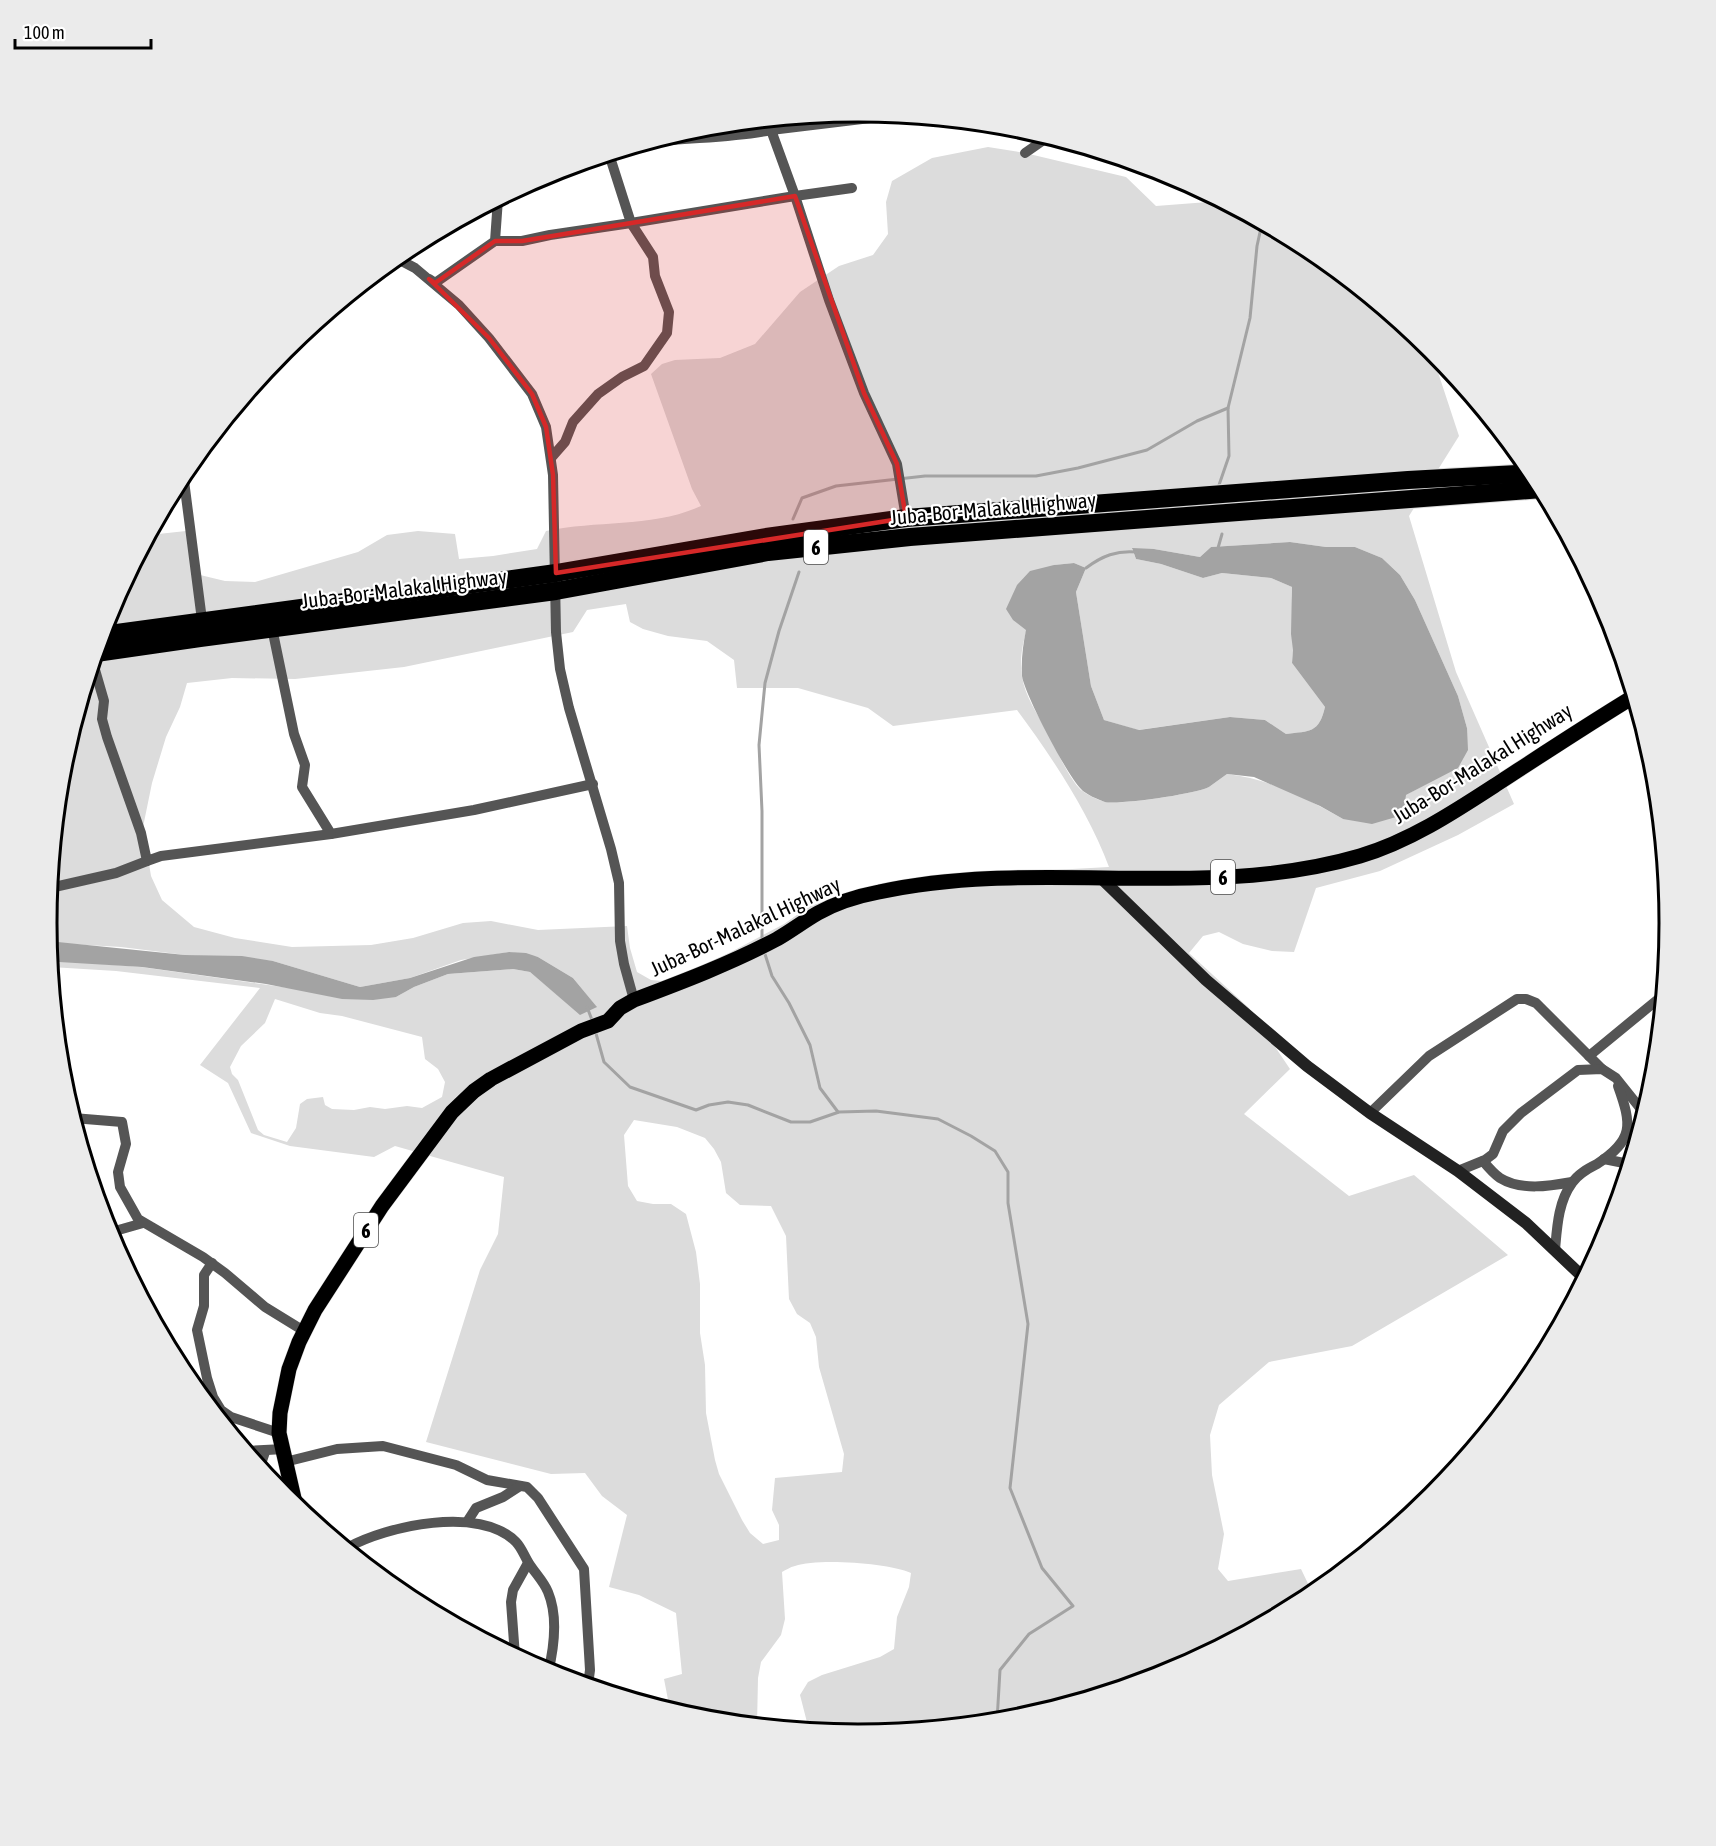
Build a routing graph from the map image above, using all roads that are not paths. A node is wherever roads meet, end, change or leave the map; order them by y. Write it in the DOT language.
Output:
graph roads {
  1 [pos="770,127"];
  2 [pos="760,128"];
  3 [pos="704,137"];
  4 [pos="1039,143"];
  5 [pos="1025,153"];
  6 [pos="611,162"];
  7 [pos="852,188"];
  8 [pos="795,196"];
  9 [pos="497,208"];
  10 [pos="631,223"];
  11 [pos="495,241"];
  12 [pos="405,263"];
  13 [pos="404,264"];
  14 [pos="551,458"];
  15 [pos="1520,473"];
  16 [pos="185,489"];
  17 [pos="1531,490"];
  18 [pos="906,518"];
  19 [pos="556,582"];
  20 [pos="202,620"];
  21 [pos="272,628"];
  22 [pos="112,633"];
  23 [pos="105,652"];
  24 [pos="97,676"];
  25 [pos="1627,701"];
  26 [pos="593,784"];
  27 [pos="331,834"];
  28 [pos="147,861"];
  29 [pos="1101,878"];
  30 [pos="58,886"];
  31 [pos="634,1000"];
  32 [pos="1654,1002"];
  33 [pos="1589,1056"];
  34 [pos="1602,1069"];
  35 [pos="1616,1078"];
  36 [pos="1638,1105"];
  37 [pos="1370,1113"];
  38 [pos="81,1119"];
  39 [pos="1604,1159"];
  40 [pos="1483,1161"];
  41 [pos="1622,1163"];
  42 [pos="1458,1171"];
  43 [pos="1572,1182"];
  44 [pos="143,1223"];
  45 [pos="118,1230"];
  46 [pos="1555,1250"];
  47 [pos="212,1263"];
  48 [pos="1578,1272"];
  49 [pos="304,1331"];
  50 [pos="214,1398"];
  51 [pos="224,1412"];
  52 [pos="279,1433"];
  53 [pos="256,1452"];
  54 [pos="265,1452"];
  55 [pos="285,1456"];
  56 [pos="263,1458"];
  57 [pos="520,1486"];
  58 [pos="292,1489"];
  59 [pos="467,1522"];
  60 [pos="354,1545"];
  61 [pos="528,1563"];
  62 [pos="514,1646"];
  63 [pos="549,1662"];
  64 [pos="589,1677"];
  1 -- 8 [label="street"];
  2 -- 3 [label="street"];
  4 -- 5 [label="street"];
  6 -- 10 [label="street"];
  7 -- 8 [label="street"];
  8 -- 10 [label="street"];
  8 -- 18 [label="street"];
  9 -- 11 [label="street"];
  10 -- 11 [label="street"];
  10 -- 14 [label="street"];
  11 -- 13 [label="street"];
  12 -- 14 [label="street"];
  14 -- 19 [label="street"];
  15 -- 18 [label="highway, Juba-Bor-Malakal Highway / 6"];
  16 -- 20 [label="street"];
  17 -- 19 [label="highway, Juba-Bor-Malakal Highway / 6"];
  18 -- 19 [label="highway, Juba-Bor-Malakal Highway / 6"];
  19 -- 20 [label="highway, Juba-Bor-Malakal Highway / 6"];
  19 -- 21 [label="highway, Juba-Bor-Malakal Highway / 6"];
  19 -- 26 [label="street"];
  20 -- 22 [label="highway, Juba-Bor-Malakal Highway / 6"];
  21 -- 23 [label="highway, Juba-Bor-Malakal Highway / 6"];
  21 -- 27 [label="street"];
  24 -- 28 [label="street"];
  25 -- 29 [label="main road, Juba-Bor-Malakal Highway / 6"];
  26 -- 27 [label="street"];
  26 -- 31 [label="street"];
  27 -- 28 [label="street"];
  28 -- 30 [label="street"];
  29 -- 31 [label="main road, Juba-Bor-Malakal Highway / 6"];
  29 -- 37 [label="street"];
  31 -- 49 [label="main road, Juba-Bor-Malakal Highway / 6"];
  32 -- 33 [label="street"];
  33 -- 34 [label="street"];
  33 -- 37 [label="street"];
  34 -- 35 [label="street"];
  34 -- 40 [label="street"];
  35 -- 36 [label="street"];
  35 -- 39 [label="street"];
  37 -- 42 [label="street"];
  38 -- 44 [label="street"];
  39 -- 41 [label="street"];
  39 -- 43 [label="street"];
  40 -- 42 [label="street"];
  40 -- 43 [label="street"];
  42 -- 46 [label="street"];
  43 -- 46 [label="street"];
  44 -- 45 [label="street"];
  44 -- 47 [label="street"];
  46 -- 48 [label="street"];
  47 -- 49 [label="street"];
  47 -- 50 [label="street"];
  49 -- 52 [label="main road, Juba-Bor-Malakal Highway / 6"];
  51 -- 52 [label="street"];
  52 -- 55 [label="main road, Juba-Bor-Malakal Highway / 6"];
  53 -- 54 [label="street"];
  54 -- 55 [label="street"];
  54 -- 56 [label="street"];
  55 -- 57 [label="street"];
  55 -- 58 [label="main road, Juba-Bor-Malakal Highway / 6"];
  57 -- 59 [label="street"];
  57 -- 64 [label="street"];
  59 -- 60 [label="street"];
  59 -- 61 [label="street"];
  61 -- 62 [label="street"];
  61 -- 63 [label="street"];
}
